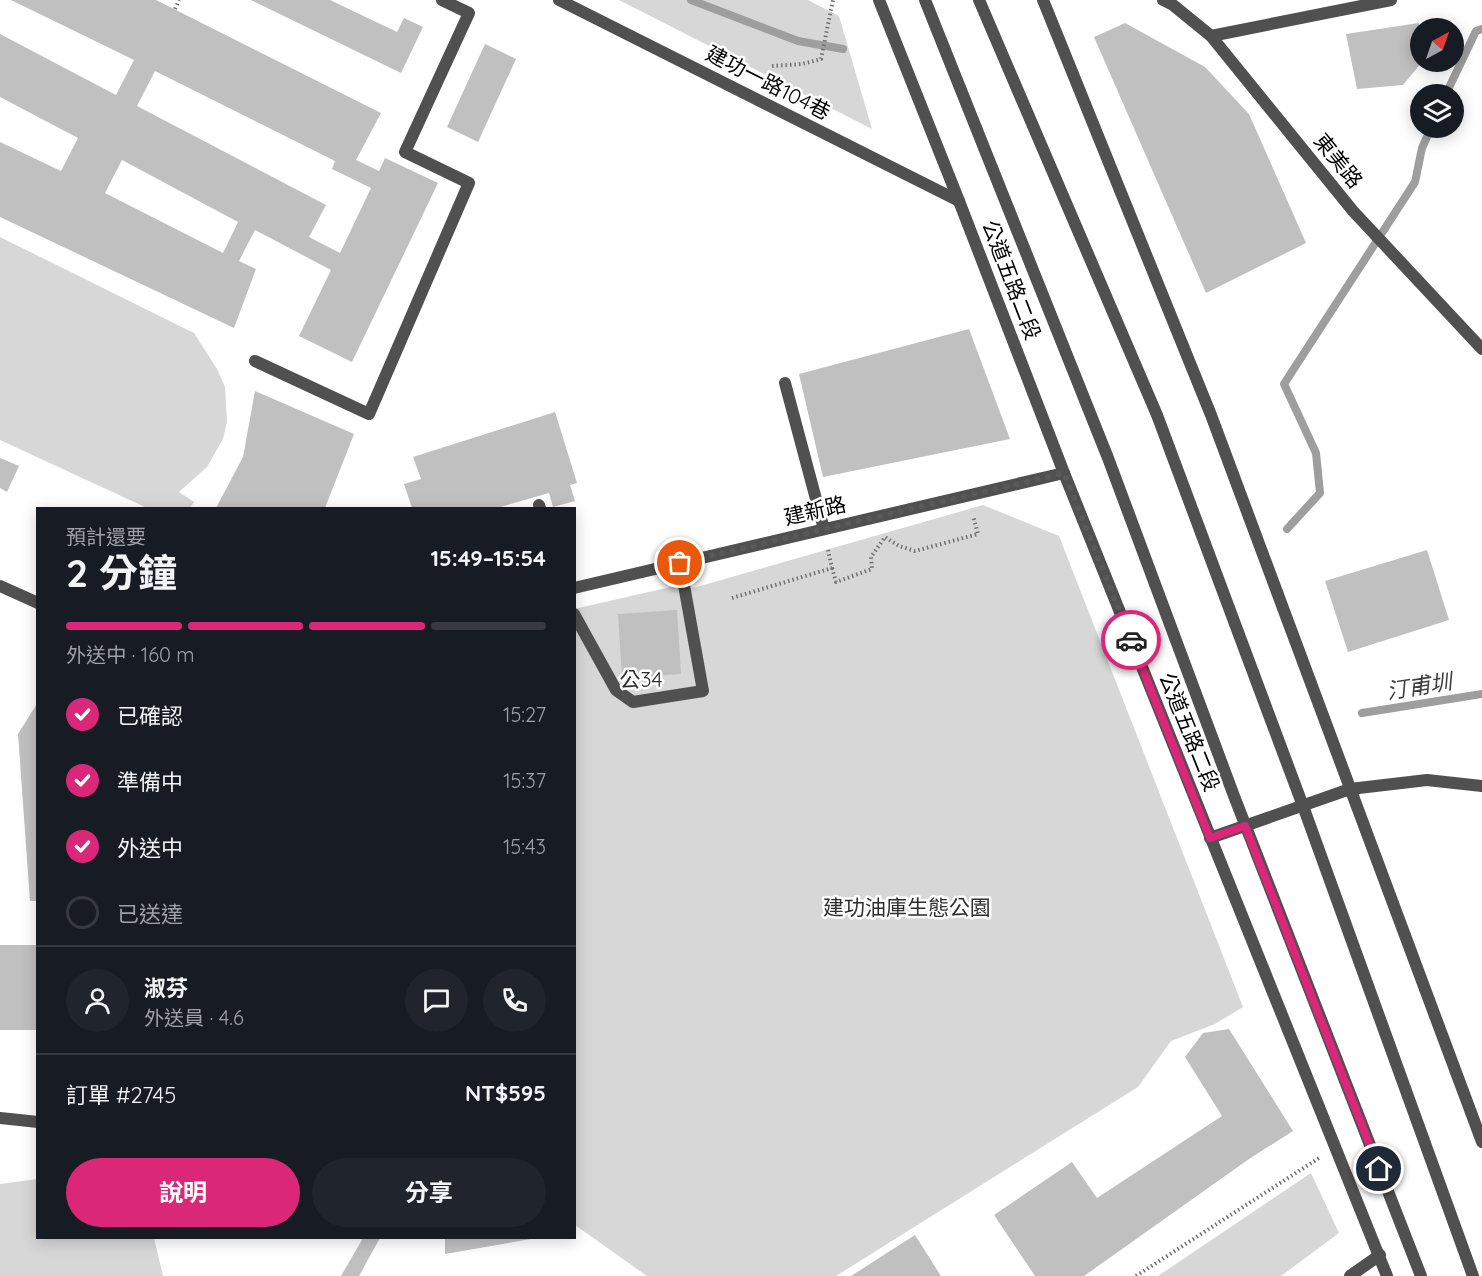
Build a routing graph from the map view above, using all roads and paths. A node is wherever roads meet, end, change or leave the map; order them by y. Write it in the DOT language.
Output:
graph roads {
  1 [pos="179,0"];
  2 [pos="442,0"];
  3 [pos="559,0"];
  4 [pos="832,0"];
  5 [pos="879,0"];
  6 [pos="926,0"];
  7 [pos="979,0"];
  8 [pos="1043,0"];
  9 [pos="1163,0"];
  10 [pos="1391,0"];
  11 [pos="175,9"];
  12 [pos="1210,36"];
  13 [pos="771,66"];
  14 [pos="959,201"];
  15 [pos="1482,349"];
  16 [pos="255,361"];
  17 [pos="785,383"];
  18 [pos="1064,473"];
  19 [pos="973,516"];
  20 [pos="824,529"];
  21 [pos="828,550"];
  22 [pos="680,563"];
  23 [pos="832,568"];
  24 [pos="0,585"];
  25 [pos="576,588"];
  26 [pos="732,598"];
  27 [pos="36,602"];
  28 [pos="576,618"];
  29 [pos="1482,786"];
  30 [pos="1350,789"];
  31 [pos="1303,806"];
  32 [pos="1245,826"];
  33 [pos="1210,838"];
  34 [pos="0,1118"];
  35 [pos="36,1122"];
  36 [pos="1482,1142"];
  37 [pos="1319,1157"];
  38 [pos="1461,1245"];
  39 [pos="1380,1255"];
  40 [pos="1482,1273"];
  41 [pos="1136,1276"];
  42 [pos="1350,1276"];
  43 [pos="1387,1276"];
  44 [pos="1421,1276"];
  45 [pos="1473,1276"];
  1 -- 11 [label="path"];
  2 -- 16 [label="street"];
  3 -- 14 [label="street, 建功一路104巷"];
  4 -- 13 [label="path"];
  5 -- 14 [label="street, 公道五路二段"];
  6 -- 32 [label="street, 公道五路二段"];
  7 -- 31 [label="street"];
  8 -- 30 [label="street"];
  9 -- 12 [label="street, 東美路"];
  10 -- 12 [label="street"];
  12 -- 15 [label="street, 東美路"];
  14 -- 18 [label="street, 公道五路二段"];
  17 -- 20 [label="street"];
  18 -- 20 [label="street, 建新路"];
  18 -- 33 [label="street, 公道五路二段"];
  19 -- 23 [label="path"];
  20 -- 22 [label="street, 建新路"];
  21 -- 23 [label="path"];
  22 -- 25 [label="street, 建新路"];
  22 -- 28 [label="street"];
  23 -- 26 [label="path"];
  24 -- 27 [label="street"];
  29 -- 30 [label="street"];
  30 -- 31 [label="street"];
  30 -- 36 [label="street"];
  31 -- 32 [label="street"];
  31 -- 38 [label="street"];
  32 -- 33 [label="street"];
  32 -- 44 [label="street, 公道五路二段"];
  33 -- 39 [label="street, 公道五路二段"];
  34 -- 35 [label="street"];
  37 -- 41 [label="path"];
  38 -- 40 [label="street"];
  38 -- 45 [label="street"];
  39 -- 42 [label="street"];
  39 -- 43 [label="street, 公道五路二段"];
}
